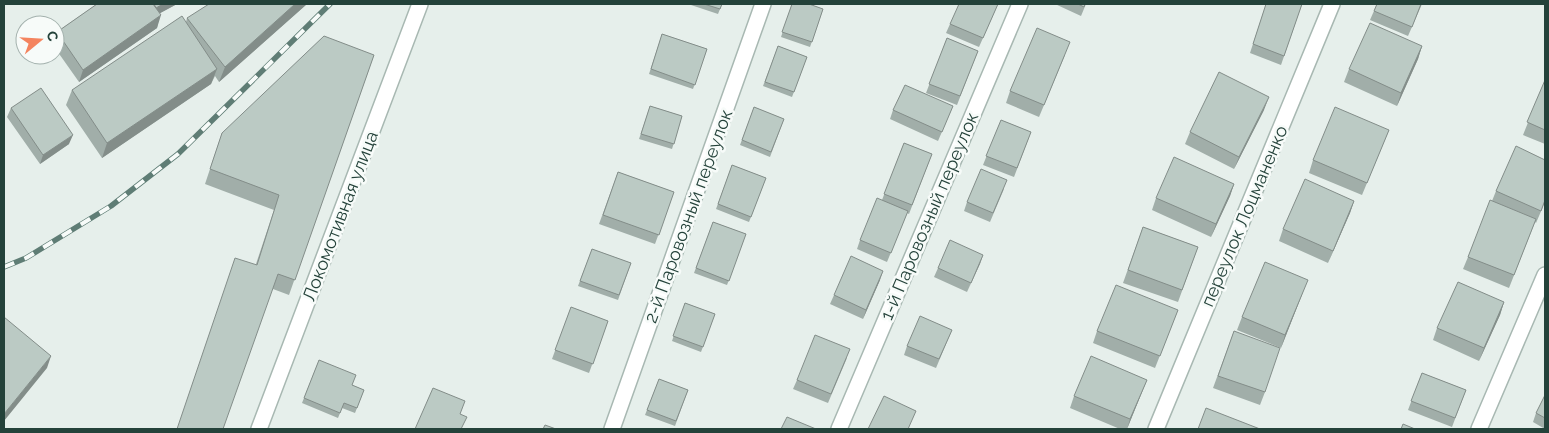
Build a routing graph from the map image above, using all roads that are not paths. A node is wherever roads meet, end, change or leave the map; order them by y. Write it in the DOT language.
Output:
graph roads {
  1 [pos="420,4"];
  2 [pos="763,4"];
  3 [pos="1020,4"];
  4 [pos="1332,4"];
  5 [pos="1545,275"];
  6 [pos="259,429"];
  7 [pos="612,429"];
  8 [pos="838,429"];
  9 [pos="1156,429"];
  10 [pos="1479,429"];
  1 -- 6 [label="street, Локомотивная улица"];
  2 -- 7 [label="street, 2-й Паровозный переулок"];
  3 -- 8 [label="street, 1-й Паровозный переулок"];
  4 -- 9 [label="street, переулок Лоцманенко"];
  5 -- 10 [label="street"];
}
